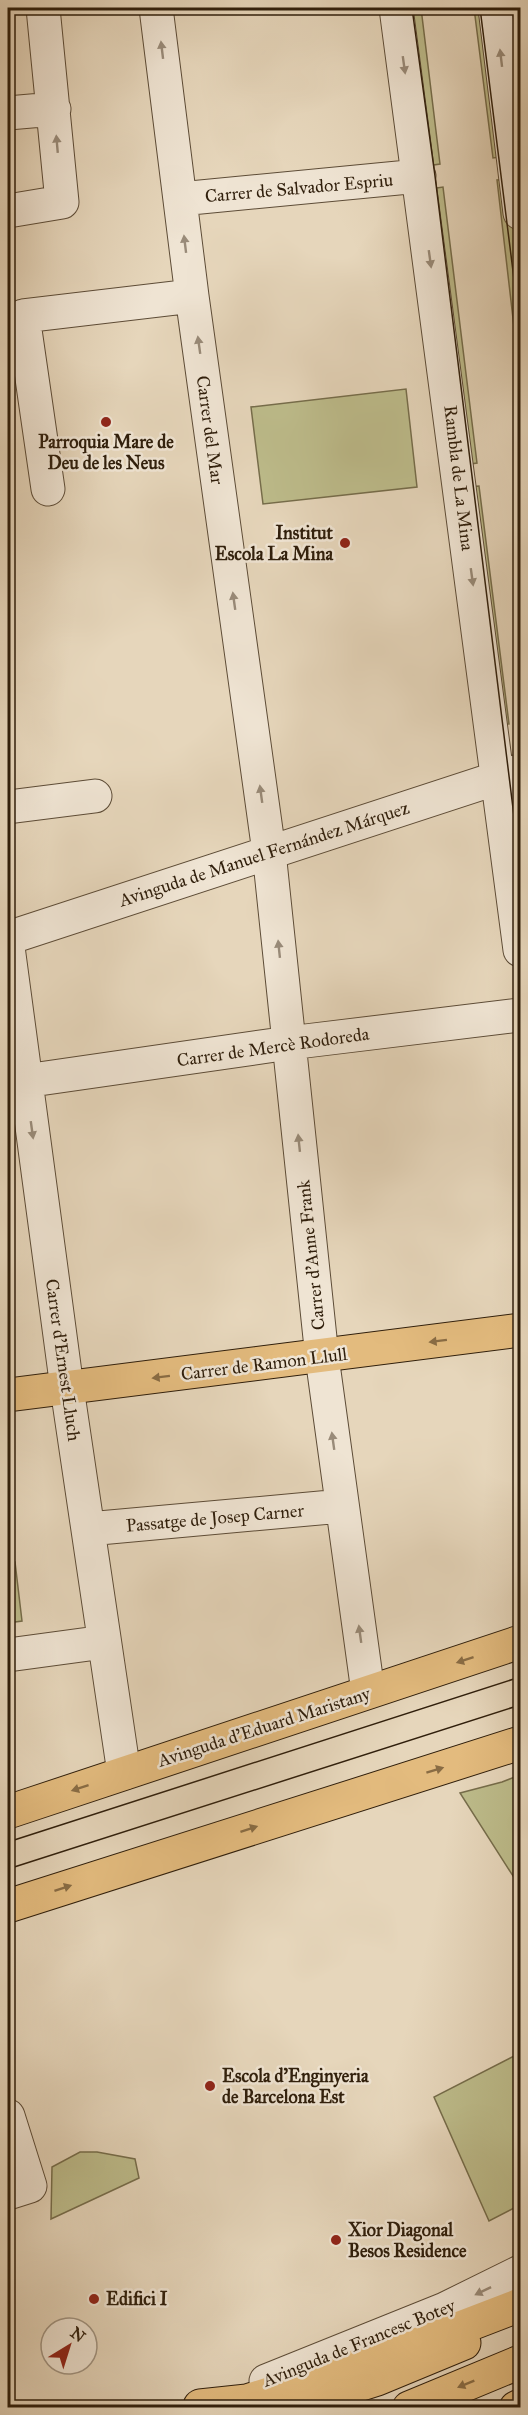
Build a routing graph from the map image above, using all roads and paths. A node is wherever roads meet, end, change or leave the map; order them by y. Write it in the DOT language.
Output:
graph roads {
  1 [pos="43,8"];
  2 [pos="156,8"];
  3 [pos="396,8"];
  4 [pos="495,8"];
  5 [pos="54,109"];
  6 [pos="8,114"];
  7 [pos="518,166"];
  8 [pos="419,177"];
  9 [pos="180,199"];
  10 [pos="8,211"];
  11 [pos="520,213"];
  12 [pos="192,296"];
  13 [pos="48,489"];
  14 [pos="509,774"];
  15 [pos="95,796"];
  16 [pos="8,807"];
  17 [pos="269,852"];
  18 [pos="8,938"];
  19 [pos="8,947"];
  20 [pos="520,950"];
  21 [pos="520,1015"];
  22 [pos="289,1043"];
  23 [pos="25,1081"];
  24 [pos="520,1330"];
  25 [pos="322,1357"];
  26 [pos="67,1388"];
  27 [pos="8,1395"];
  28 [pos="342,1506"];
  29 [pos="88,1529"];
  30 [pos="104,1642"];
  31 [pos="520,1642"];
  32 [pos="8,1655"];
  33 [pos="368,1692"];
  34 [pos="520,1743"];
  35 [pos="124,1773"];
  36 [pos="8,1812"];
  37 [pos="8,1906"];
  38 [pos="8,2116"];
  39 [pos="8,2193"];
  40 [pos="520,2272"];
  41 [pos="520,2305"];
  42 [pos="520,2318"];
  43 [pos="520,2362"];
  44 [pos="520,2406"];
  45 [pos="198,2407"];
  46 [pos="286,2408"];
  47 [pos="409,2408"];
  48 [pos="516,2408"];
  1 -- 5 [label="street"];
  9 -- 2 [label="street, Carrer del Mar, one-way"];
  3 -- 8 [label="street, Rambla de La Mina, one-way"];
  7 -- 4 [label="street, one-way"];
  5 -- 6 [label="street"];
  10 -- 5 [label="street, one-way"];
  7 -- 11 [label="street"];
  8 -- 9 [label="street, Carrer de Salvador Espriu"];
  8 -- 14 [label="street, Rambla de La Mina, one-way"];
  12 -- 9 [label="street, Carrer del Mar, one-way"];
  12 -- 13 [label="street"];
  17 -- 12 [label="street, Carrer del Mar, one-way"];
  14 -- 17 [label="street, Avinguda de Manuel Fernández Márquez"];
  14 -- 20 [label="street, Rambla de La Mina"];
  15 -- 16 [label="street"];
  17 -- 18 [label="street, Avinguda de Manuel Fernández Márquez"];
  22 -- 17 [label="street, Carrer d'Anne Frank, one-way"];
  19 -- 23 [label="street, Carrer d'Ernest Lluch"];
  21 -- 22 [label="street, Carrer de Mercè Rodoreda"];
  22 -- 23 [label="street, Carrer de Mercè Rodoreda"];
  25 -- 22 [label="street, Carrer d'Anne Frank, one-way"];
  23 -- 26 [label="street, Carrer d'Ernest Lluch, one-way"];
  24 -- 25 [label="main road, Carrer de Ramon Llull, one-way"];
  25 -- 26 [label="main road, Carrer de Ramon Llull, one-way"];
  28 -- 25 [label="street, Carrer d'Anne Frank, one-way"];
  26 -- 27 [label="main road, Carrer de Ramon Llull"];
  26 -- 29 [label="street, Carrer d'Ernest Lluch"];
  28 -- 29 [label="street, Passatge de Josep Carner"];
  33 -- 28 [label="street, Carrer d'Anne Frank, one-way"];
  29 -- 30 [label="street, Carrer d'Ernest Lluch"];
  30 -- 32 [label="street"];
  30 -- 35 [label="street, Carrer d'Ernest Lluch"];
  31 -- 33 [label="main road, Avinguda d'Eduard Maristany, one-way"];
  33 -- 35 [label="main road, Avinguda d'Eduard Maristany"];
  37 -- 34 [label="main road, one-way"];
  35 -- 36 [label="main road, Avinguda d'Eduard Maristany, one-way"];
  38 -- 39 [label="street"];
  40 -- 45 [label="street, Avinguda de Francesc Botey, one-way"];
  41 -- 45 [label="main road"];
  42 -- 46 [label="main road"];
  43 -- 47 [label="main road, one-way"];
  44 -- 48 [label="main road"];
}
